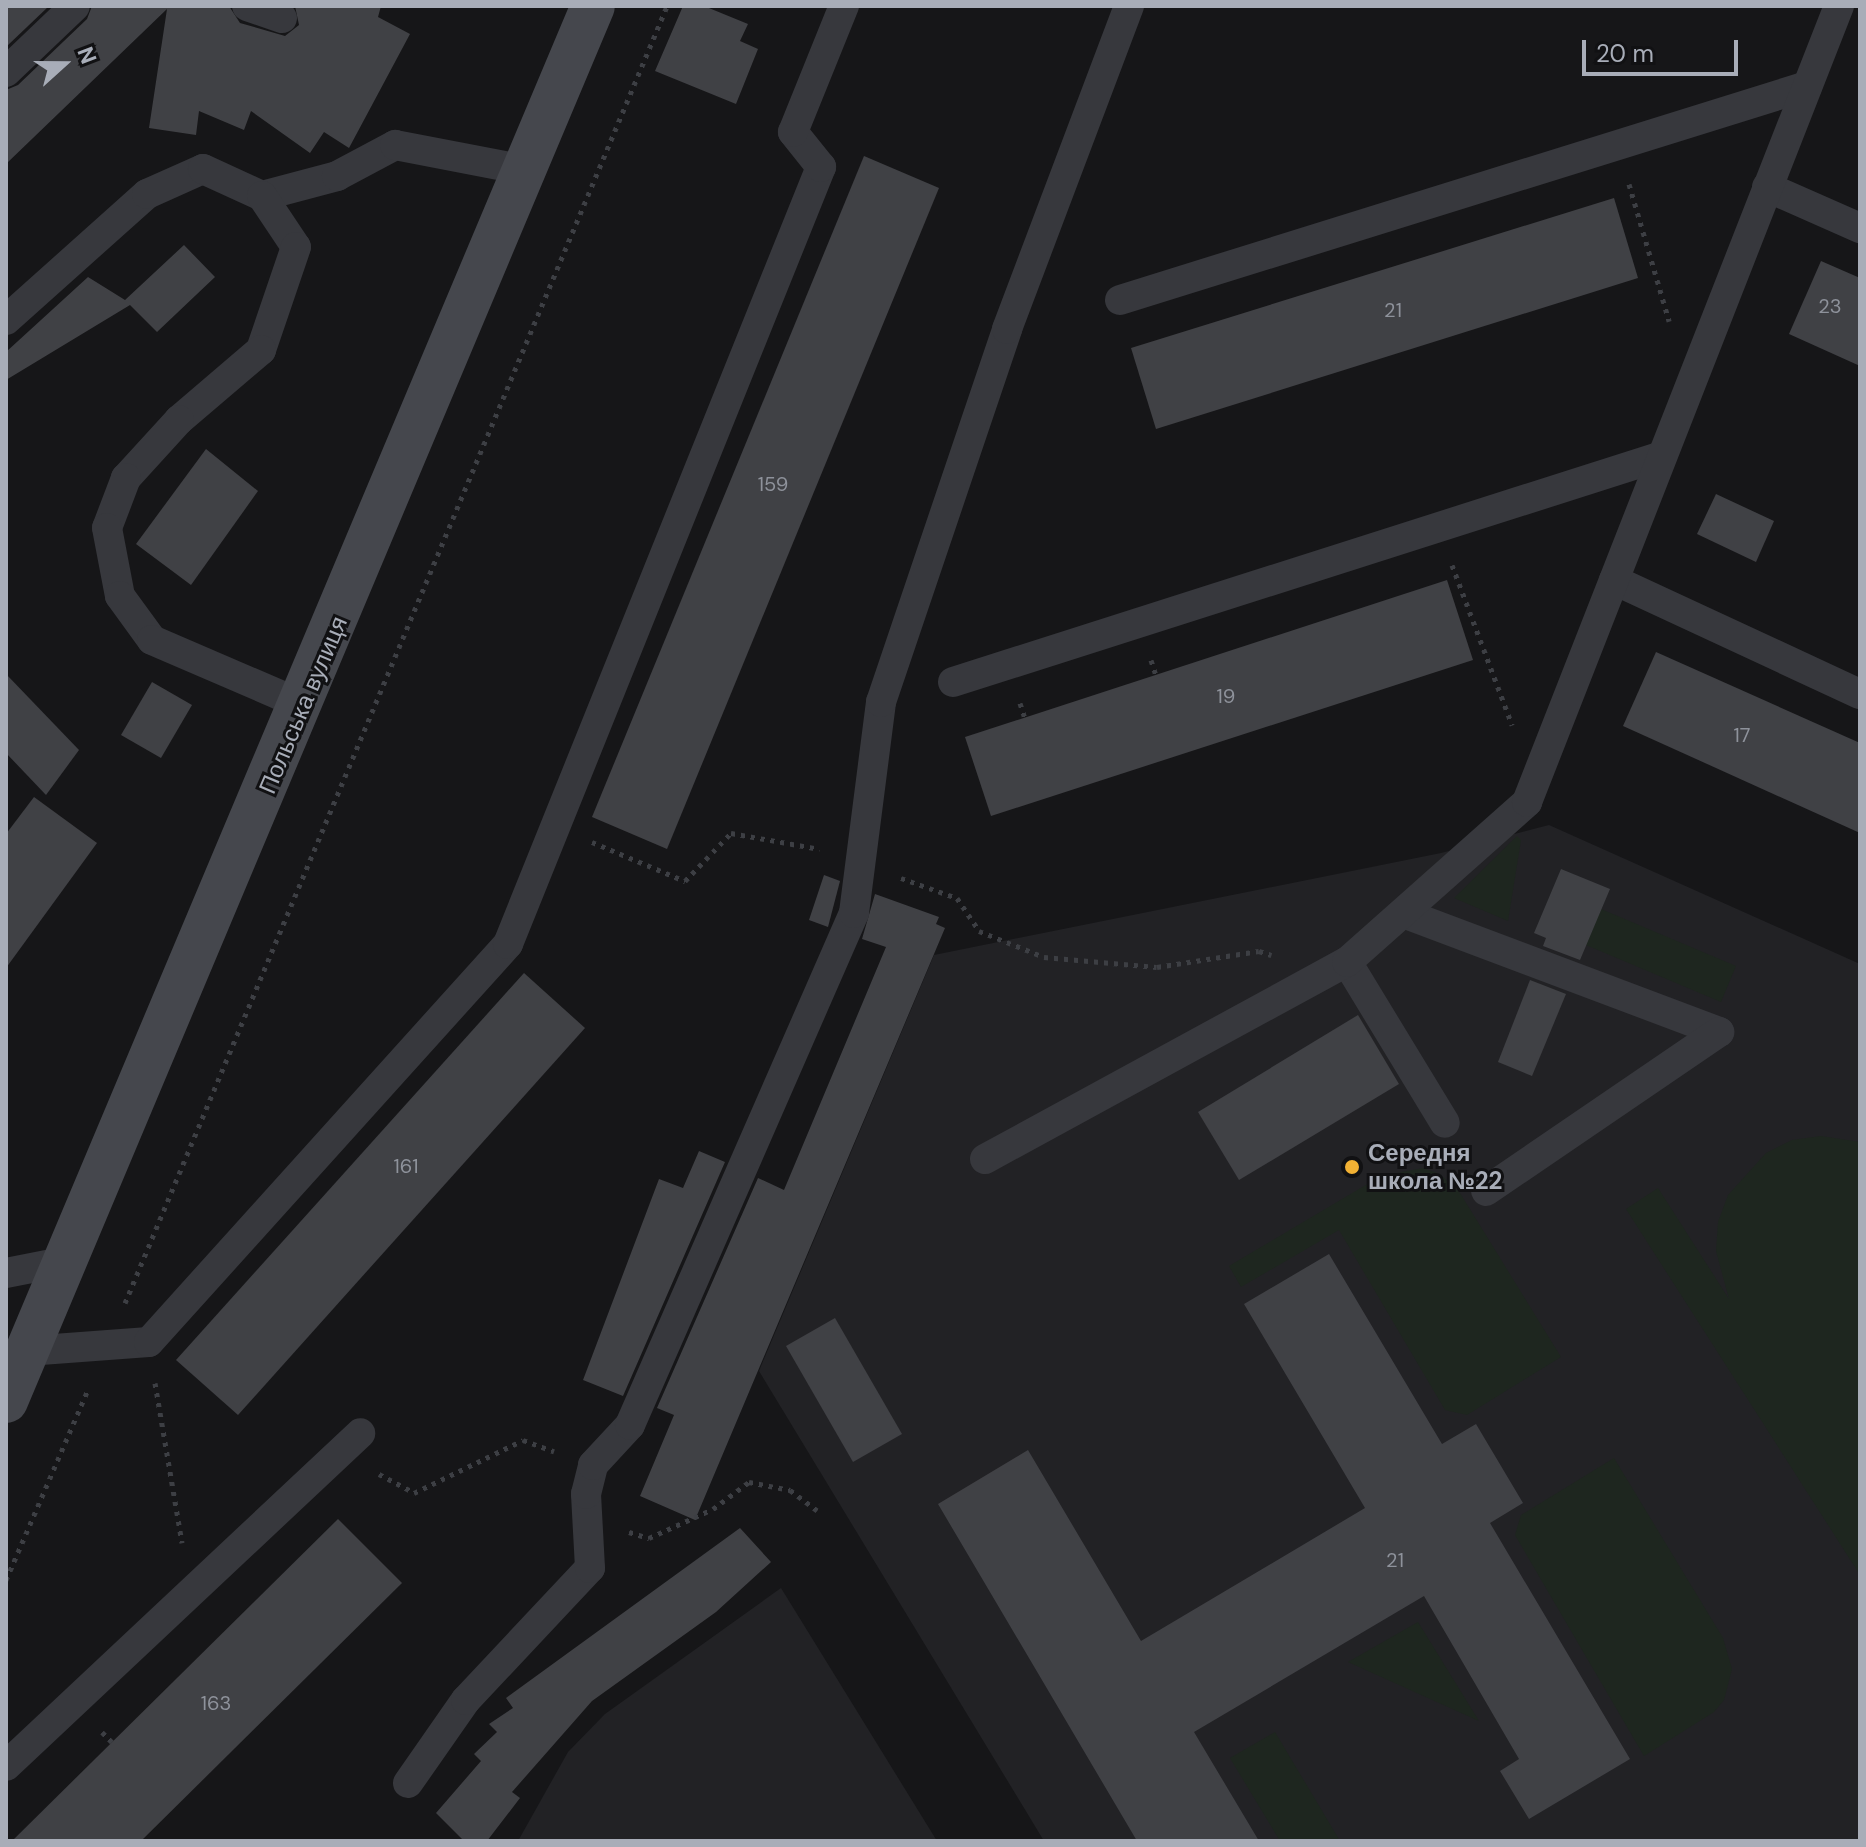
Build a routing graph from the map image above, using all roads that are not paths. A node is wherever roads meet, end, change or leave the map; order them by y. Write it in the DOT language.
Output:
graph roads {
  1 [pos="75,6"];
  2 [pos="247,6"];
  3 [pos="593,6"];
  4 [pos="844,6"];
  5 [pos="1129,6"];
  6 [pos="1839,6"];
  7 [pos="282,18"];
  8 [pos="6,72"];
  9 [pos="1807,86"];
  10 [pos="525,170"];
  11 [pos="1767,187"];
  12 [pos="262,196"];
  13 [pos="1860,228"];
  14 [pos="1120,300"];
  15 [pos="6,320"];
  16 [pos="1662,456"];
  17 [pos="1614,580"];
  18 [pos="953,682"];
  19 [pos="1860,694"];
  20 [pos="303,705"];
  21 [pos="1403,913"];
  22 [pos="1338,968"];
  23 [pos="1445,1123"];
  24 [pos="985,1159"];
  25 [pos="1486,1191"];
  26 [pos="62,1262"];
  27 [pos="6,1273"];
  28 [pos="27,1351"];
  29 [pos="6,1401"];
  30 [pos="360,1433"];
  31 [pos="6,1766"];
  32 [pos="408,1783"];
  1 -- 8 [label="lane"];
  2 -- 7 [label="lane"];
  3 -- 10 [label="street, Польська вулиця"];
  4 -- 28 [label="lane"];
  5 -- 32 [label="lane"];
  6 -- 9 [label="lane"];
  9 -- 11 [label="lane"];
  9 -- 14 [label="lane"];
  10 -- 12 [label="lane"];
  10 -- 20 [label="street, Польська вулиця"];
  11 -- 13 [label="lane"];
  11 -- 16 [label="lane"];
  12 -- 15 [label="lane"];
  12 -- 20 [label="lane"];
  16 -- 17 [label="lane"];
  16 -- 18 [label="lane"];
  17 -- 19 [label="lane"];
  17 -- 21 [label="lane"];
  20 -- 26 [label="street, Польська вулиця"];
  21 -- 22 [label="lane"];
  21 -- 25 [label="lane"];
  22 -- 23 [label="lane"];
  22 -- 24 [label="lane"];
  26 -- 27 [label="lane"];
  26 -- 28 [label="street, Польська вулиця"];
  28 -- 29 [label="street, Польська вулиця"];
  30 -- 31 [label="lane"];
}
